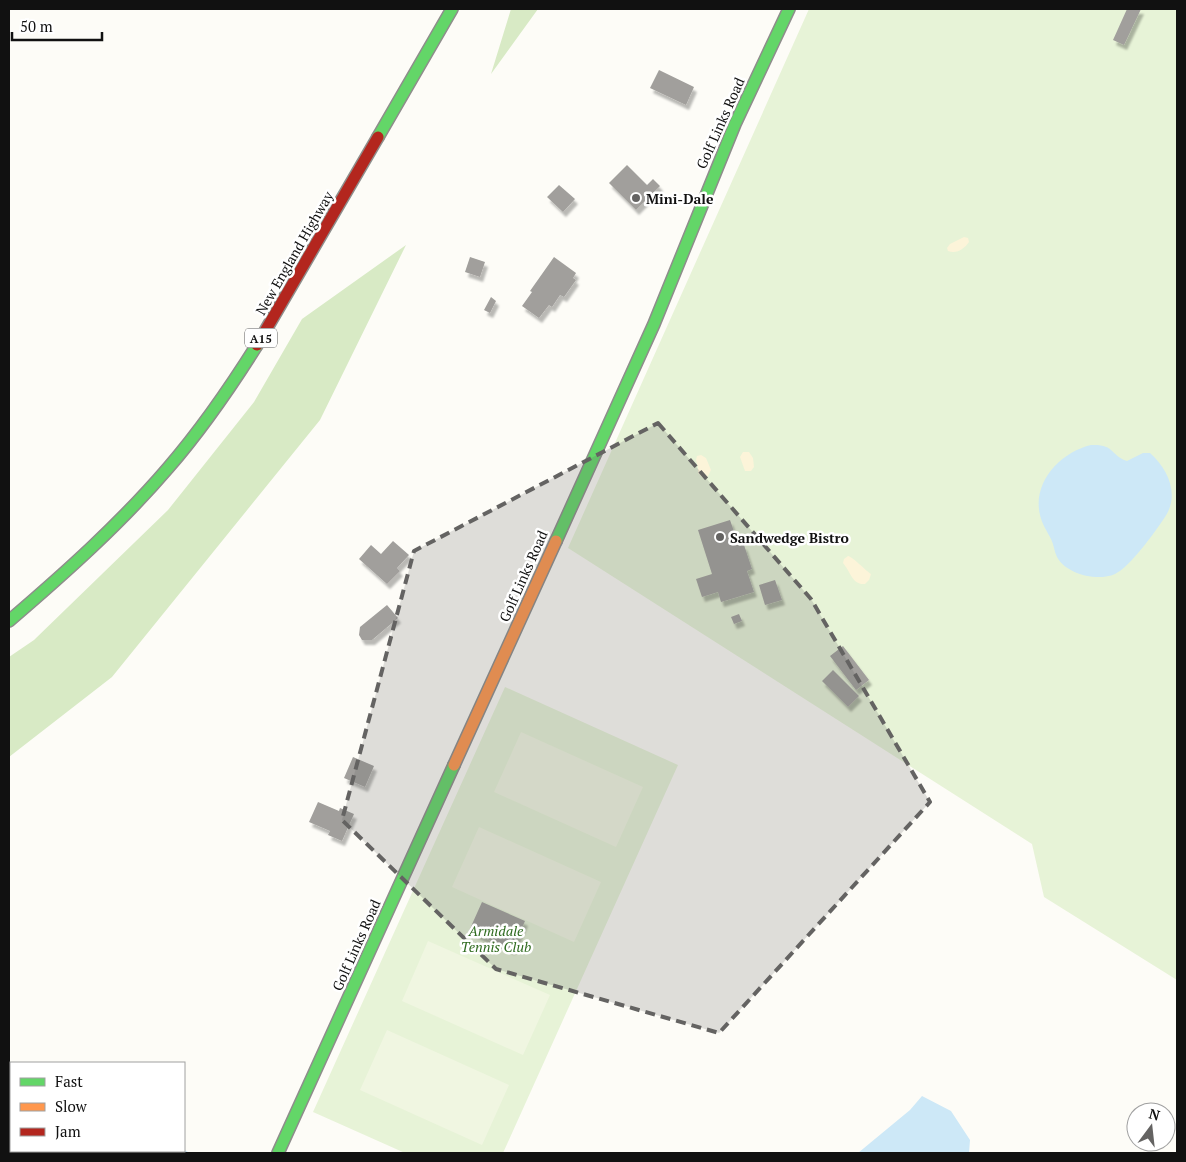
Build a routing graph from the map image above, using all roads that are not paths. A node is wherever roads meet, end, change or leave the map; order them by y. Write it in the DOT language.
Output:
graph roads {
  1 [pos="452,9"];
  2 [pos="789,9"];
  3 [pos="9,621"];
  4 [pos="278,1153"];
  1 -- 3 [label="main road, New England Highway / A15"];
  2 -- 4 [label="main road, Golf Links Road"];
}
